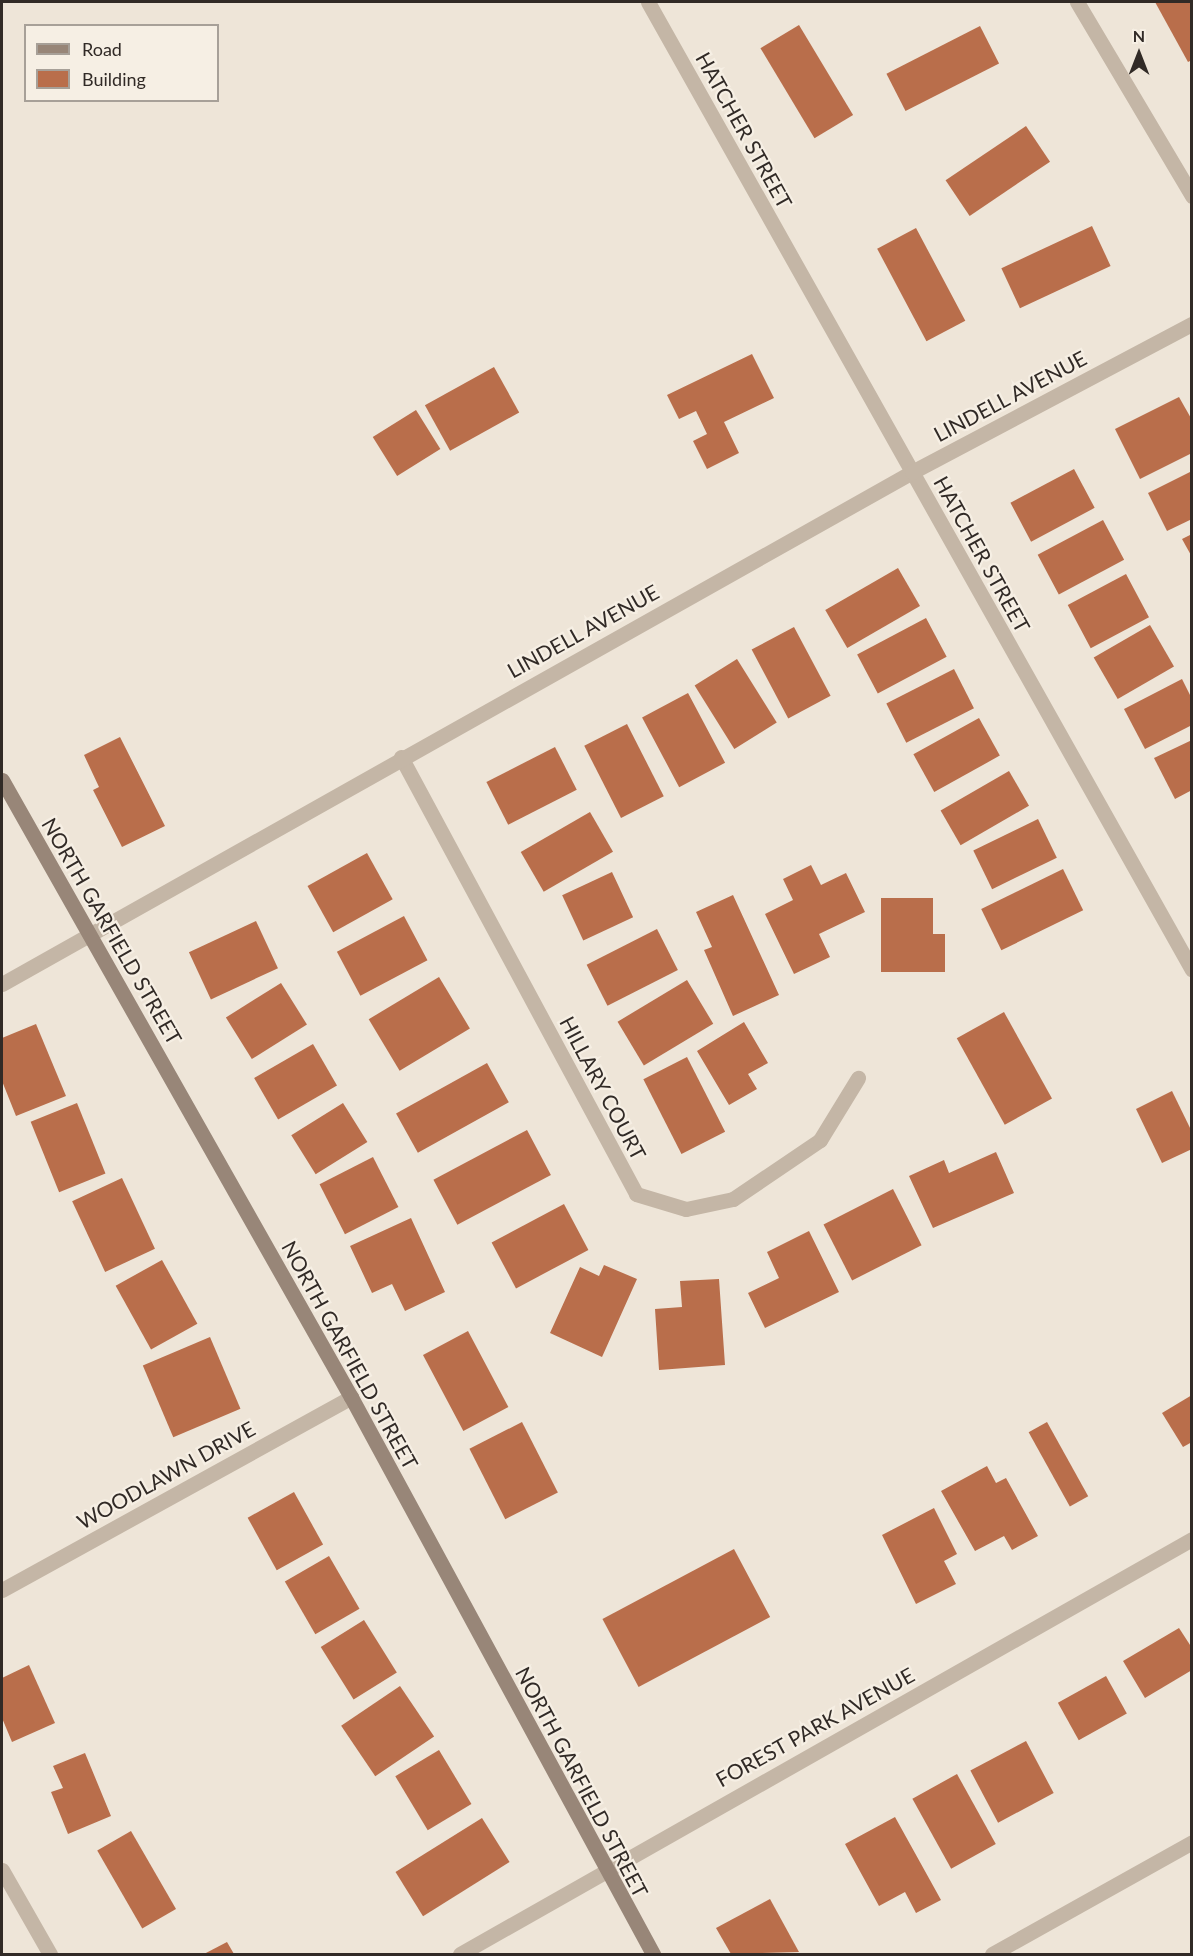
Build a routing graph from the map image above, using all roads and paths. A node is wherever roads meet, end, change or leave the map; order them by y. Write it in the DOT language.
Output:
graph roads {
  1 [pos="648,2"];
  2 [pos="1077,2"];
  3 [pos="1191,196"];
  4 [pos="1191,324"];
  5 [pos="912,472"];
  6 [pos="401,757"];
  7 [pos="2,780"];
  8 [pos="90,935"];
  9 [pos="1191,970"];
  10 [pos="2,984"];
  11 [pos="858,1078"];
  12 [pos="351,1397"];
  13 [pos="1191,1539"];
  14 [pos="2,1590"];
  15 [pos="1191,1842"];
  16 [pos="605,1869"];
  17 [pos="2,1870"];
  18 [pos="50,1954"];
  19 [pos="460,1954"];
  20 [pos="653,1954"];
  21 [pos="992,1954"];
  1 -- 5 [label="street, HATCHER STREET"];
  2 -- 3 [label="street"];
  4 -- 5 [label="street, LINDELL AVENUE"];
  5 -- 6 [label="street, LINDELL AVENUE"];
  5 -- 9 [label="street, HATCHER STREET"];
  6 -- 8 [label="street, LINDELL AVENUE"];
  6 -- 11 [label="street, HILLARY COURT"];
  7 -- 8 [label="street, NORTH GARFIELD STREET"];
  8 -- 10 [label="street, LINDELL AVENUE"];
  8 -- 12 [label="street, NORTH GARFIELD STREET"];
  12 -- 14 [label="street, WOODLAWN DRIVE"];
  12 -- 16 [label="street, NORTH GARFIELD STREET"];
  13 -- 16 [label="street, FOREST PARK AVENUE"];
  15 -- 21 [label="street"];
  16 -- 19 [label="street, FOREST PARK AVENUE"];
  16 -- 20 [label="street, NORTH GARFIELD STREET"];
  17 -- 18 [label="street"];
}
